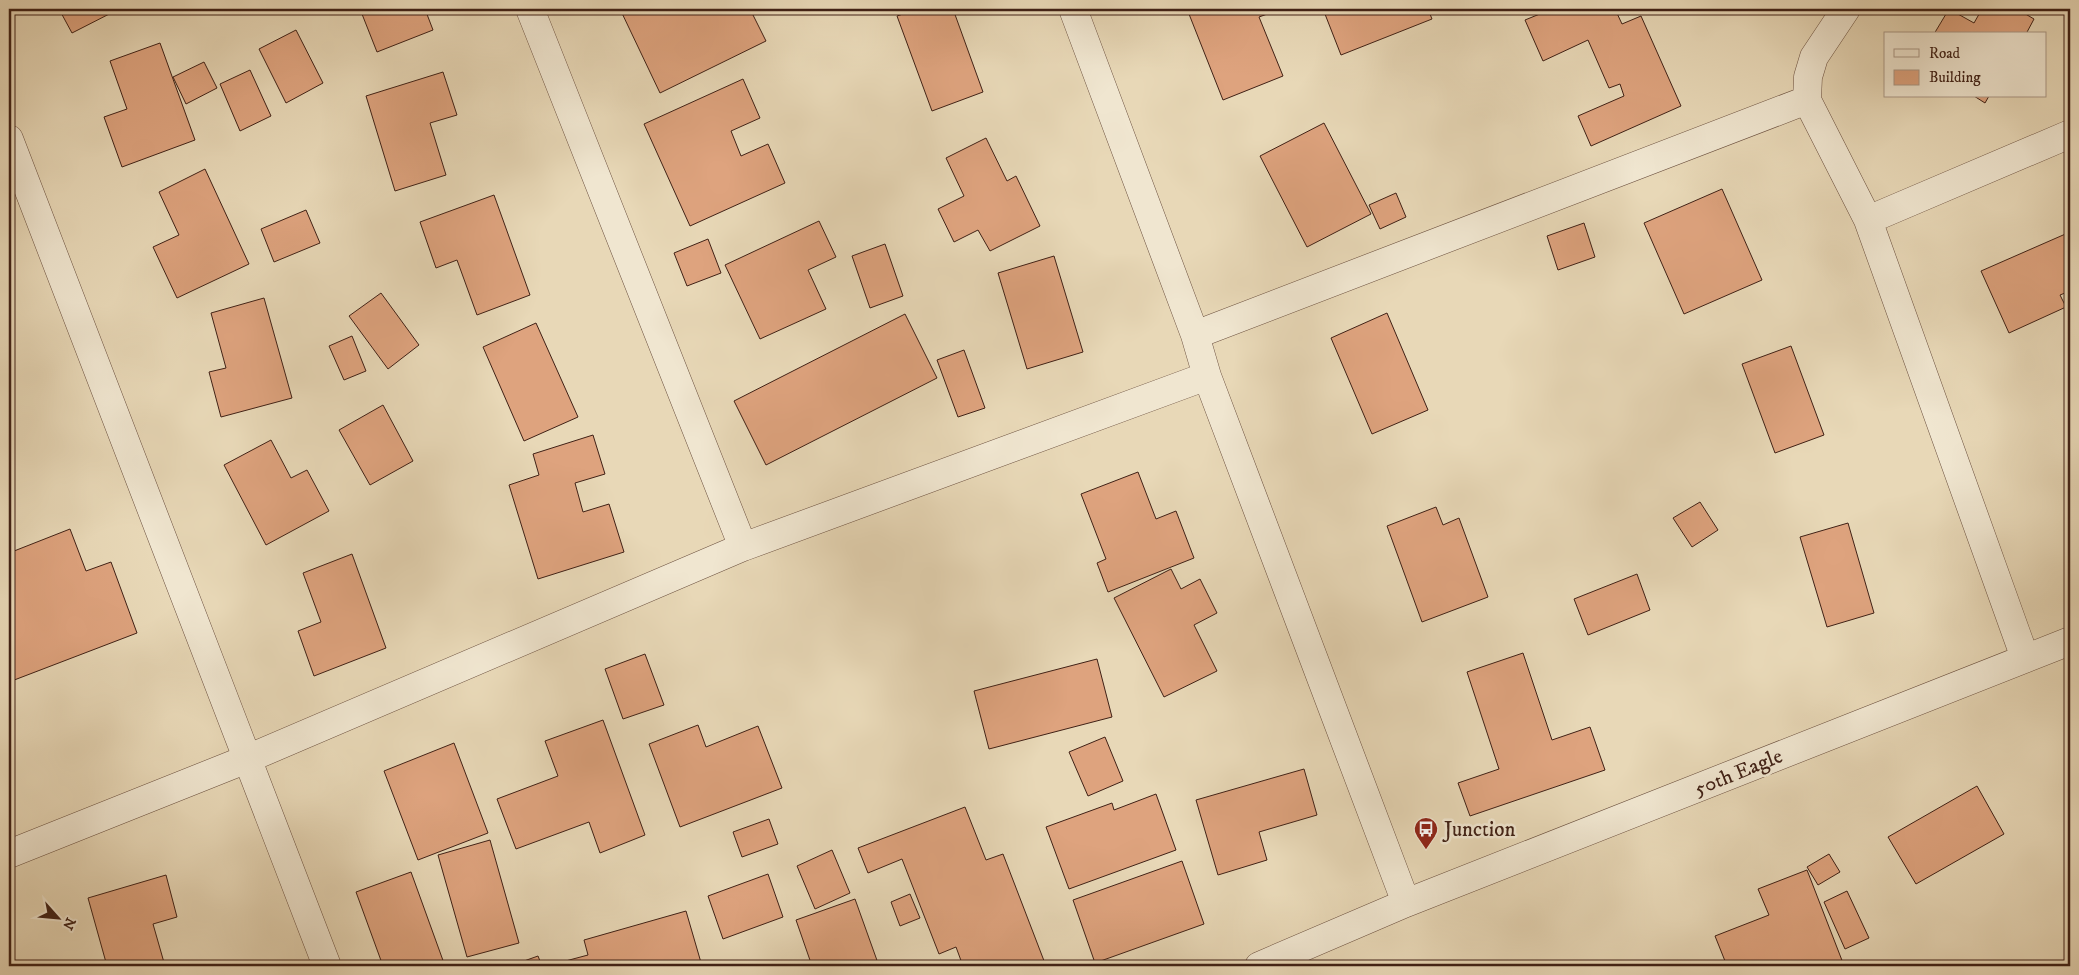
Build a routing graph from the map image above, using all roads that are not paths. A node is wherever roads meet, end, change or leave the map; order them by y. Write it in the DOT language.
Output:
graph roads {
  1 [pos="530,9"];
  2 [pos="1073,9"];
  3 [pos="1846,9"];
  4 [pos="1808,100"];
  5 [pos="2070,134"];
  6 [pos="9,139"];
  7 [pos="1868,220"];
  8 [pos="1195,335"];
  9 [pos="1207,376"];
  10 [pos="743,547"];
  11 [pos="2070,641"];
  12 [pos="2025,658"];
  13 [pos="247,759"];
  14 [pos="9,854"];
  15 [pos="1406,903"];
  16 [pos="327,966"];
  17 [pos="1259,966"];
  1 -- 10 [label="street"];
  2 -- 8 [label="street"];
  3 -- 4 [label="street"];
  4 -- 7 [label="street"];
  4 -- 8 [label="street"];
  5 -- 7 [label="street"];
  6 -- 13 [label="street"];
  7 -- 12 [label="street"];
  8 -- 9 [label="street"];
  9 -- 10 [label="street"];
  9 -- 15 [label="street"];
  10 -- 13 [label="street"];
  11 -- 12 [label="street, 50th Eagle"];
  12 -- 15 [label="street, 50th Eagle"];
  13 -- 14 [label="street"];
  13 -- 16 [label="street"];
  15 -- 17 [label="street, 50th Eagle"];
}
